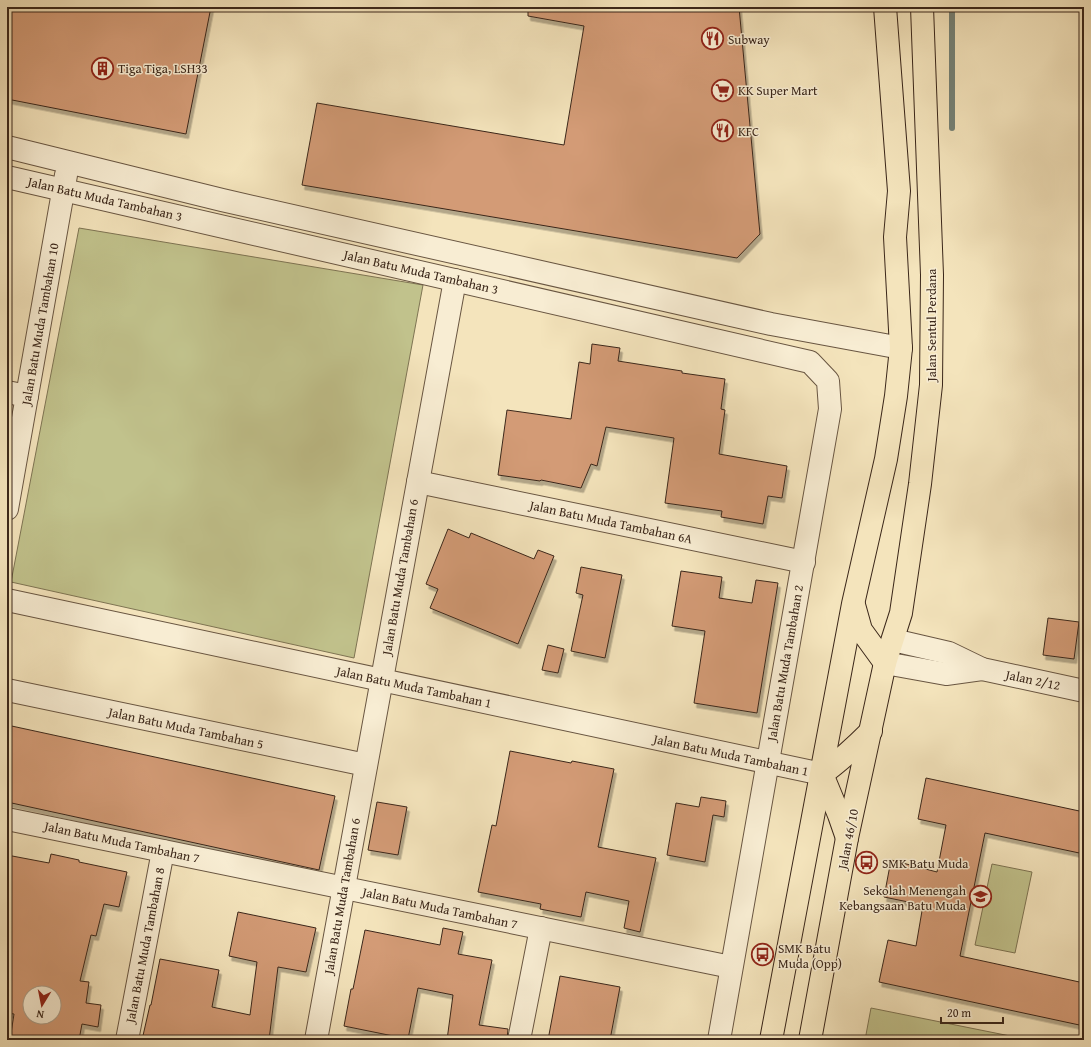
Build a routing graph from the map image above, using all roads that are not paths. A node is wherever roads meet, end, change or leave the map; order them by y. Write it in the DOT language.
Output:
graph roads {
  1 [pos="885,7"];
  2 [pos="922,7"];
  3 [pos="7,147"];
  4 [pos="69,163"];
  5 [pos="7,177"];
  6 [pos="64,190"];
  7 [pos="455,280"];
  8 [pos="901,348"];
  9 [pos="828,381"];
  10 [pos="17,394"];
  11 [pos="418,482"];
  12 [pos="7,509"];
  13 [pos="804,562"];
  14 [pos="7,600"];
  15 [pos="853,604"];
  16 [pos="893,640"];
  17 [pos="879,655"];
  18 [pos="982,669"];
  19 [pos="840,677"];
  20 [pos="382,680"];
  21 [pos="7,690"];
  22 [pos="1084,691"];
  23 [pos="871,731"];
  24 [pos="767,762"];
  25 [pos="366,765"];
  26 [pos="822,774"];
  27 [pos="7,819"];
  28 [pos="848,838"];
  29 [pos="163,851"];
  30 [pos="344,888"];
  31 [pos="541,928"];
  32 [pos="731,967"];
  33 [pos="127,1040"];
  34 [pos="316,1040"];
  35 [pos="519,1040"];
  36 [pos="719,1040"];
  37 [pos="771,1040"];
  38 [pos="810,1040"];
  1 -- 8 [label="main road"];
  2 -- 16 [label="main road, Jalan Sentul Perdana"];
  3 -- 4 [label="street"];
  4 -- 6 [label="street, Jalan Batu Muda Tambahan 10"];
  4 -- 8 [label="street"];
  5 -- 6 [label="street, Jalan Batu Muda Tambahan 3"];
  6 -- 7 [label="street, Jalan Batu Muda Tambahan 3"];
  6 -- 10 [label="street, Jalan Batu Muda Tambahan 10"];
  7 -- 9 [label="street, Jalan Batu Muda Tambahan 3"];
  7 -- 11 [label="street, Jalan Batu Muda Tambahan 6"];
  8 -- 15 [label="main road"];
  9 -- 13 [label="street, Jalan Batu Muda Tambahan 2"];
  10 -- 12 [label="street, Jalan Batu Muda Tambahan 10"];
  11 -- 13 [label="street, Jalan Batu Muda Tambahan 6A"];
  11 -- 20 [label="street, Jalan Batu Muda Tambahan 6"];
  13 -- 24 [label="street, Jalan Batu Muda Tambahan 2"];
  14 -- 20 [label="street, Jalan Batu Muda Tambahan 1"];
  15 -- 17 [label="main road"];
  15 -- 19 [label="main road"];
  16 -- 17 [label="main road"];
  16 -- 18 [label="street, Jalan 2/12"];
  17 -- 18 [label="street, Jalan 2/12"];
  17 -- 19 [label="main road"];
  17 -- 23 [label="main road, Jalan 46/10"];
  18 -- 22 [label="street, Jalan 2/12"];
  19 -- 26 [label="main road"];
  20 -- 24 [label="street, Jalan Batu Muda Tambahan 1"];
  20 -- 25 [label="street, Jalan Batu Muda Tambahan 6"];
  21 -- 25 [label="street, Jalan Batu Muda Tambahan 5"];
  23 -- 26 [label="main road"];
  23 -- 28 [label="main road, Jalan 46/10"];
  24 -- 26 [label="street, Jalan Batu Muda Tambahan 1"];
  24 -- 32 [label="street, Jalan Batu Muda Tambahan 2"];
  25 -- 30 [label="street, Jalan Batu Muda Tambahan 6"];
  26 -- 28 [label="main road"];
  26 -- 37 [label="main road"];
  27 -- 29 [label="street, Jalan Batu Muda Tambahan 7"];
  28 -- 38 [label="main road, Jalan 46/10"];
  29 -- 30 [label="street, Jalan Batu Muda Tambahan 7"];
  29 -- 33 [label="street, Jalan Batu Muda Tambahan 8"];
  30 -- 31 [label="street, Jalan Batu Muda Tambahan 7"];
  30 -- 34 [label="street, Jalan Batu Muda Tambahan 6"];
  31 -- 32 [label="street, Jalan Batu Muda Tambahan 7"];
  31 -- 35 [label="street"];
  32 -- 36 [label="street, Jalan Batu Muda Tambahan 2"];
}
